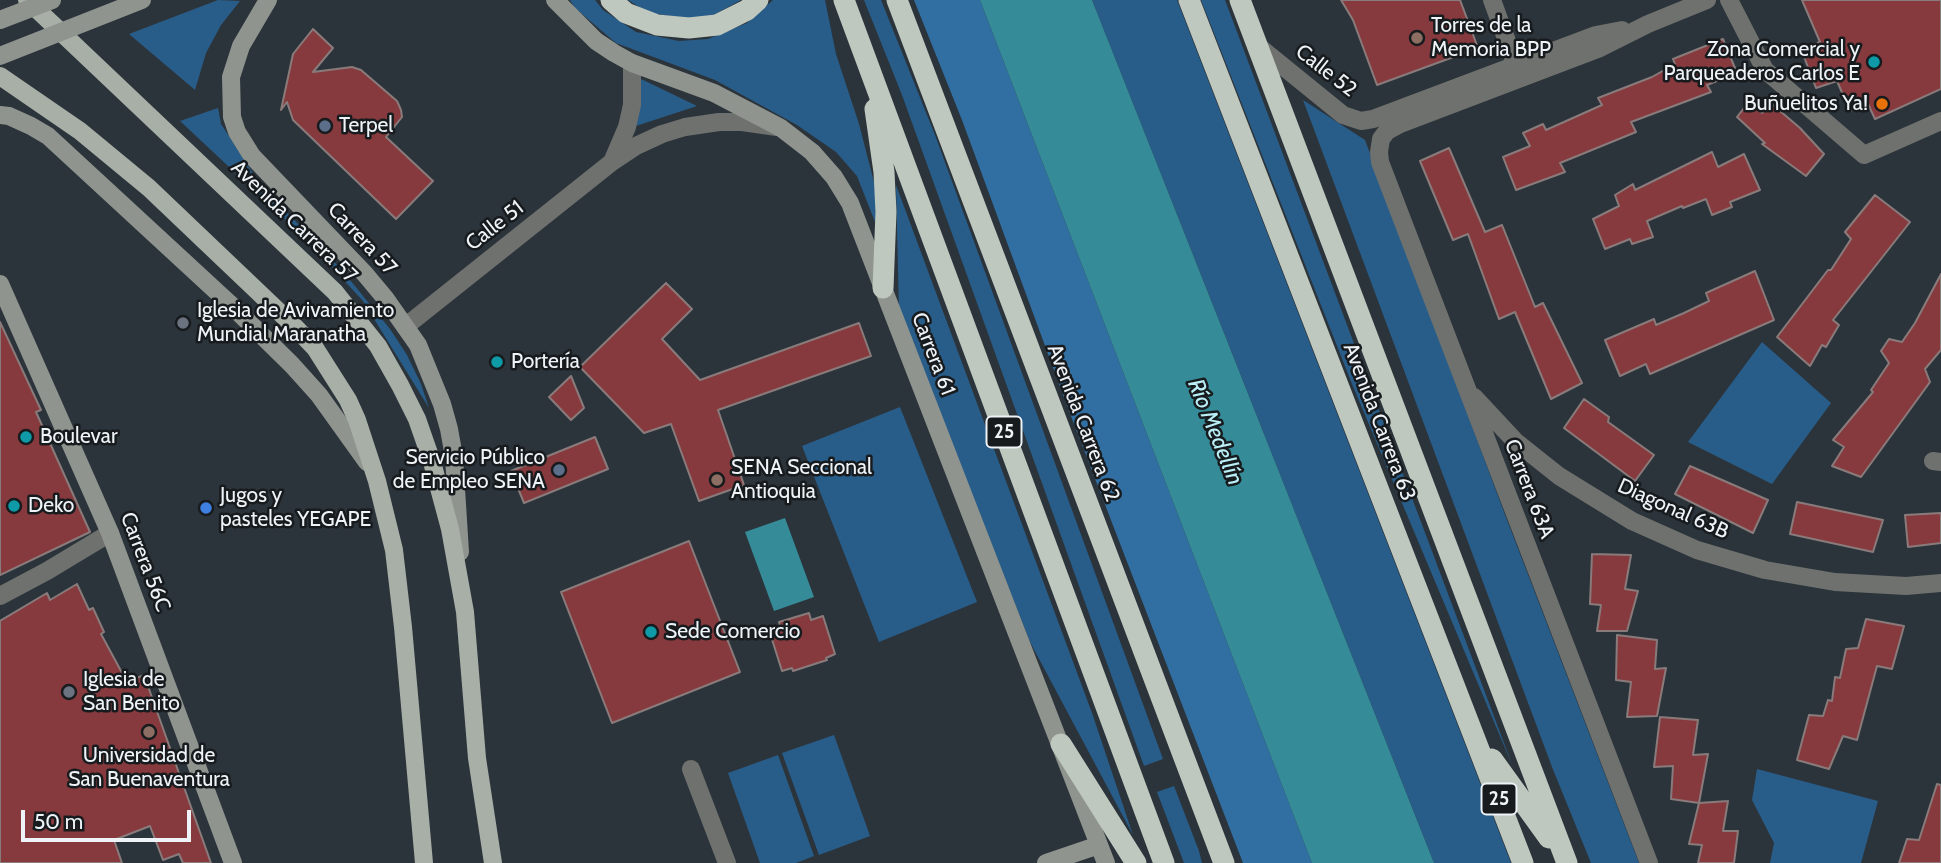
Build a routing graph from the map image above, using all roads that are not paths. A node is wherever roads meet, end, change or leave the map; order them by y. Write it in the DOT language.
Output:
graph roads {
  1 [pos="27,0"];
  2 [pos="52,0"];
  3 [pos="142,0"];
  4 [pos="268,0"];
  5 [pos="555,0"];
  6 [pos="611,0"];
  7 [pos="758,0"];
  8 [pos="844,0"];
  9 [pos="897,0"];
  10 [pos="1189,0"];
  11 [pos="1240,0"];
  12 [pos="1492,0"];
  13 [pos="1707,0"];
  14 [pos="1730,0"];
  15 [pos="0,20"];
  16 [pos="1258,46"];
  17 [pos="0,56"];
  18 [pos="866,59"];
  19 [pos="632,63"];
  20 [pos="1518,72"];
  21 [pos="0,76"];
  22 [pos="0,115"];
  23 [pos="1941,121"];
  24 [pos="781,128"];
  25 [pos="1387,131"];
  26 [pos="612,162"];
  27 [pos="0,284"];
  28 [pos="883,288"];
  29 [pos="406,326"];
  30 [pos="1467,390"];
  31 [pos="377,481"];
  32 [pos="110,533"];
  33 [pos="1941,583"];
  34 [pos="0,596"];
  35 [pos="465,612"];
  36 [pos="1475,734"];
  37 [pos="1061,744"];
  38 [pos="691,769"];
  39 [pos="1211,829"];
  40 [pos="1099,845"];
  41 [pos="233,863"];
  42 [pos="424,863"];
  43 [pos="493,863"];
  44 [pos="727,863"];
  45 [pos="1046,863"];
  46 [pos="1106,863"];
  47 [pos="1136,863"];
  48 [pos="1164,863"];
  49 [pos="1217,863"];
  50 [pos="1224,863"];
  51 [pos="1522,863"];
  52 [pos="1567,863"];
  53 [pos="1649,863"];
  1 -- 35 [label="main road, Avenida Carrera 57"];
  2 -- 15 [label="street, bridge"];
  3 -- 17 [label="street, bridge"];
  4 -- 29 [label="street, Carrera 57"];
  5 -- 19 [label="street, Carrera 61"];
  6 -- 7 [label="highway"];
  8 -- 18 [label="highway, 25"];
  9 -- 39 [label="highway, Avenida Carrera 62 / 25"];
  10 -- 36 [label="highway, Avenida Carrera 63 / 25"];
  11 -- 16 [label="highway, Avenida Carrera 63 / 25"];
  12 -- 20 [label="street"];
  13 -- 20 [label="street, Calle 52"];
  14 -- 23 [label="street"];
  16 -- 20 [label="street, Calle 52"];
  16 -- 52 [label="highway, Avenida Carrera 63 / 25"];
  18 -- 28 [label="highway"];
  18 -- 48 [label="highway, 25"];
  19 -- 24 [label="street, Carrera 61"];
  19 -- 26 [label="street, Calle 51"];
  20 -- 25 [label="street, Calle 52"];
  21 -- 31 [label="main road"];
  22 -- 31 [label="street"];
  24 -- 26 [label="street, Calle 51"];
  24 -- 28 [label="street, Carrera 61"];
  25 -- 30 [label="street, Carrera 63A"];
  26 -- 29 [label="street, Calle 51"];
  27 -- 32 [label="street, Carrera 56C"];
  28 -- 37 [label="street, Carrera 61"];
  29 -- 35 [label="street, Carrera 57"];
  30 -- 33 [label="street, Diagonal 63B"];
  30 -- 53 [label="street, Carrera 63A"];
  31 -- 42 [label="main road"];
  32 -- 34 [label="street"];
  32 -- 41 [label="street, Carrera 56C"];
  35 -- 43 [label="main road, Avenida Carrera 57"];
  36 -- 51 [label="highway, Avenida Carrera 63 / 25"];
  36 -- 52 [label="highway"];
  37 -- 40 [label="street, Carrera 61"];
  37 -- 47 [label="highway"];
  38 -- 44 [label="street"];
  39 -- 49 [label="highway"];
  39 -- 50 [label="highway, Avenida Carrera 62 / 25"];
  40 -- 45 [label="street"];
  40 -- 46 [label="street, Carrera 61"];
}
